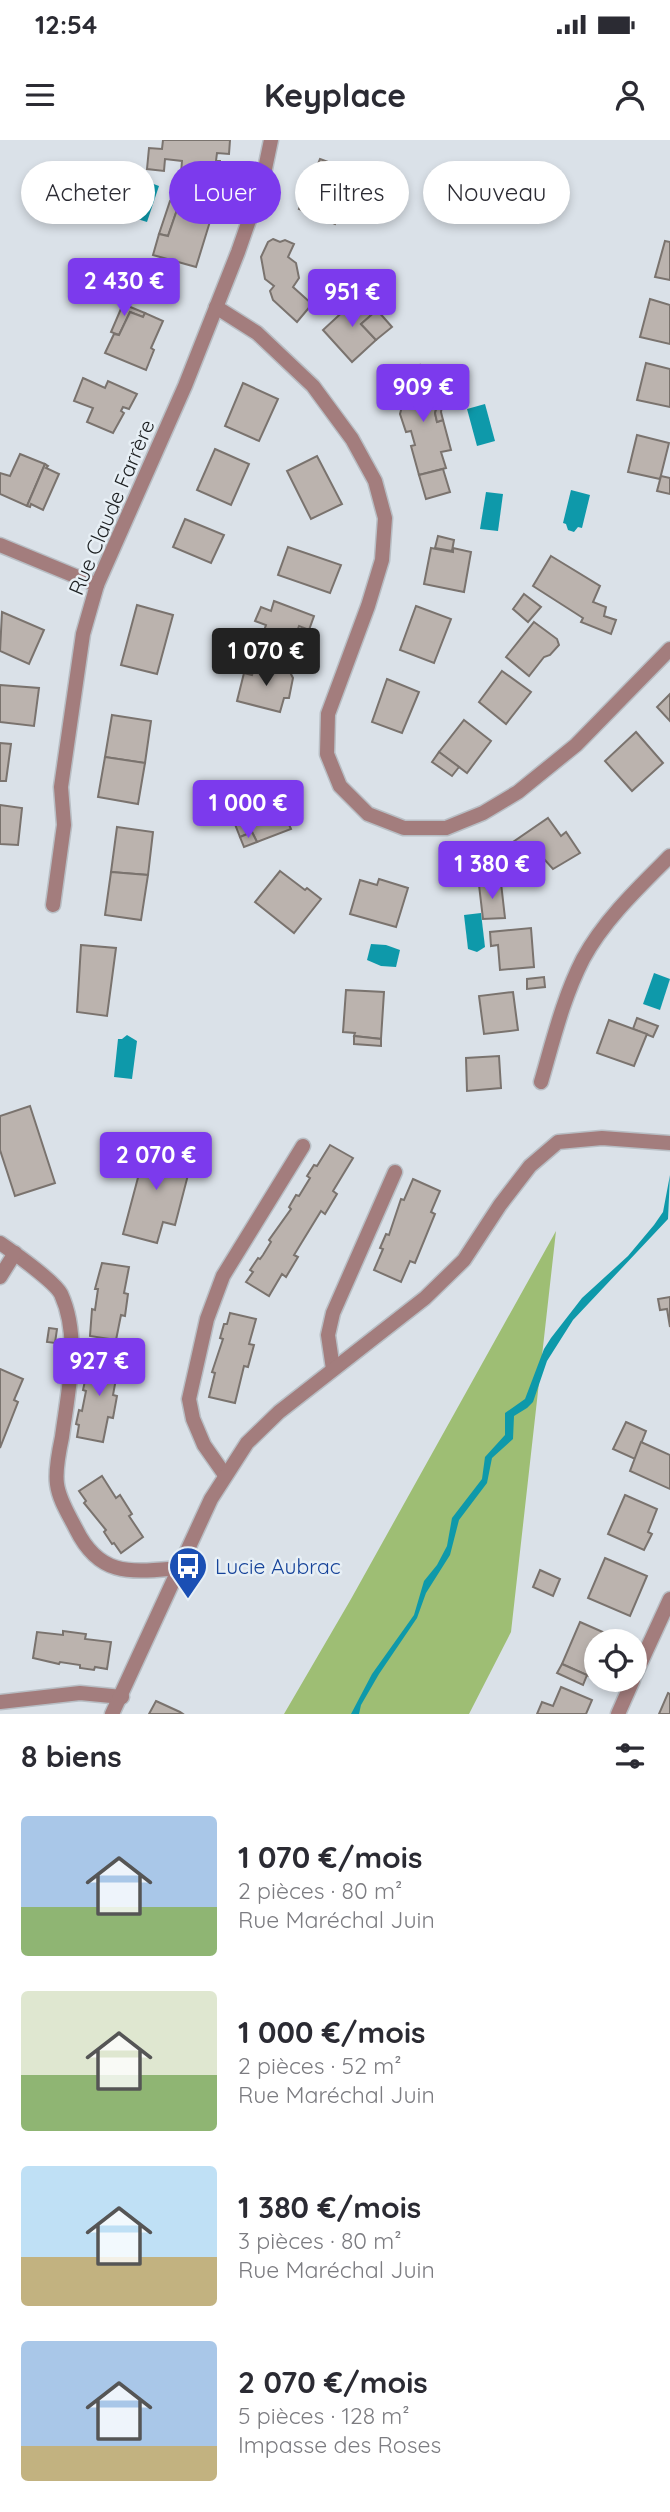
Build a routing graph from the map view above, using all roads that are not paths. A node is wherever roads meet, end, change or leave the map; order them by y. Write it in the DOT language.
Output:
graph roads {
  1 [pos="271,140"];
  2 [pos="216,307"];
  3 [pos="0,545"];
  4 [pos="97,585"];
  5 [pos="670,649"];
  6 [pos="670,856"];
  7 [pos="54,905"];
  8 [pos="541,1082"];
  9 [pos="670,1143"];
  10 [pos="303,1146"];
  11 [pos="395,1172"];
  12 [pos="0,1243"];
  13 [pos="15,1253"];
  14 [pos="0,1277"];
  15 [pos="333,1369"];
  16 [pos="225,1475"];
  17 [pos="180,1568"];
  18 [pos="670,1599"];
  19 [pos="647,1649"];
  20 [pos="628,1692"];
  21 [pos="122,1697"];
  22 [pos="0,1702"];
  23 [pos="112,1714"];
  24 [pos="618,1714"];
  1 -- 2 [label="street, Rue Claude Farrère"];
  2 -- 4 [label="street, Rue Claude Farrère"];
  2 -- 5 [label="street"];
  3 -- 4 [label="street"];
  4 -- 7 [label="street, Rue Claude Farrère"];
  6 -- 8 [label="street"];
  9 -- 15 [label="street"];
  10 -- 16 [label="street"];
  11 -- 15 [label="street"];
  12 -- 13 [label="street"];
  13 -- 14 [label="street"];
  13 -- 17 [label="street"];
  15 -- 16 [label="street"];
  16 -- 17 [label="street"];
  17 -- 21 [label="street"];
  18 -- 19 [label="street"];
  20 -- 24 [label="street"];
  21 -- 22 [label="street"];
  21 -- 23 [label="street"];
}
